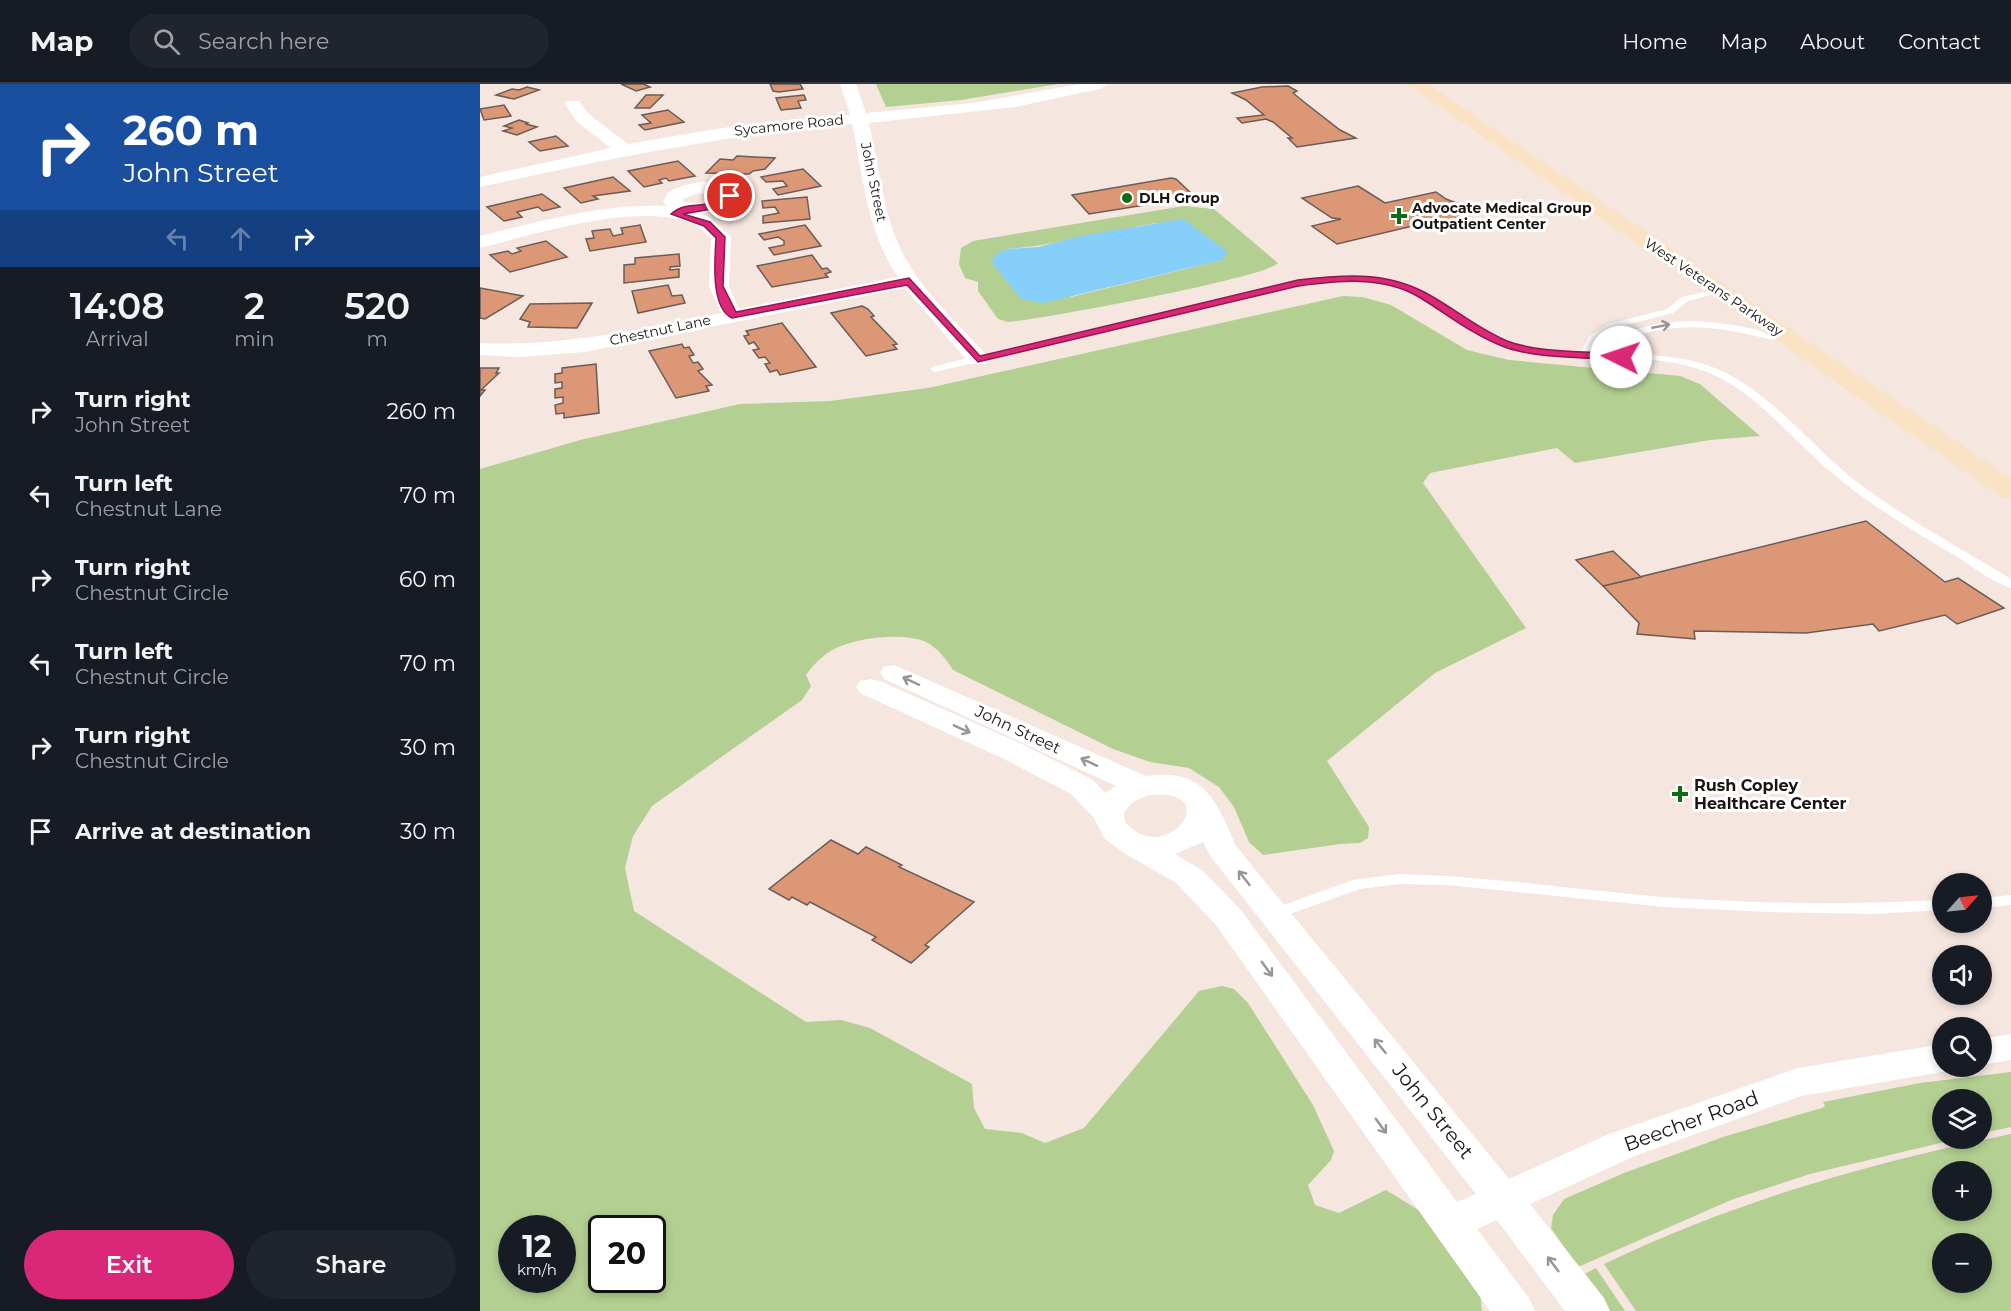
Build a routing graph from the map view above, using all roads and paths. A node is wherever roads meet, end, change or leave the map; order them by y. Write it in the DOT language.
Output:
graph roads {
  1 [pos="848,84"];
  2 [pos="1100,84"];
  3 [pos="1416,84"];
  4 [pos="573,104"];
  5 [pos="861,118"];
  6 [pos="625,150"];
  7 [pos="480,182"];
  8 [pos="480,242"];
  9 [pos="909,281"];
  10 [pos="1719,290"];
  11 [pos="732,315"];
  12 [pos="1794,342"];
  13 [pos="480,349"];
  14 [pos="1586,355"];
  15 [pos="1621,357"];
  16 [pos="978,359"];
  17 [pos="935,369"];
  18 [pos="2011,491"];
  19 [pos="2011,584"];
  20 [pos="1142,786"];
  21 [pos="1202,805"];
  22 [pos="1108,814"];
  23 [pos="1134,844"];
  24 [pos="2011,900"];
  25 [pos="1992,902"];
  26 [pos="1932,906"];
  27 [pos="1273,915"];
  28 [pos="1237,928"];
  29 [pos="2011,1047"];
  30 [pos="1992,1050"];
  31 [pos="1932,1060"];
  32 [pos="1503,1198"];
  33 [pos="1451,1223"];
  34 [pos="1514,1311"];
  35 [pos="1589,1311"];
  1 -- 5 [label="street, John Street"];
  2 -- 5 [label="street, Sycamore Road"];
  3 -- 10 [label="main road, West Veterans Parkway"];
  4 -- 6 [label="street"];
  5 -- 6 [label="street, Sycamore Road"];
  5 -- 9 [label="street, John Street"];
  6 -- 7 [label="street, Sycamore Road"];
  8 -- 11 [label="street"];
  9 -- 11 [label="street, Chestnut Lane"];
  9 -- 16 [label="street, John Street"];
  10 -- 12 [label="main road, West Veterans Parkway"];
  10 -- 14 [label="lane"];
  11 -- 13 [label="street, Chestnut Lane"];
  15 -- 12 [label="lane, one-way"];
  12 -- 18 [label="main road, West Veterans Parkway"];
  14 -- 15 [label="lane"];
  14 -- 16 [label="lane"];
  15 -- 19 [label="lane"];
  16 -- 17 [label="lane"];
  20 -- 21 [label="street"];
  20 -- 22 [label="street"];
  20 -- 22 [label="street, John Street, one-way"];
  21 -- 23 [label="street"];
  27 -- 21 [label="street, John Street, one-way"];
  22 -- 23 [label="street"];
  23 -- 28 [label="street"];
  24 -- 25 [label="lane"];
  26 -- 27 [label="lane"];
  27 -- 28 [label="street"];
  32 -- 27 [label="street, John Street, one-way"];
  28 -- 33 [label="street, one-way"];
  29 -- 30 [label="street"];
  31 -- 32 [label="street, Beecher Road"];
  32 -- 33 [label="street, Beecher Road"];
  35 -- 32 [label="street, John Street, one-way"];
  33 -- 34 [label="street"];
}
